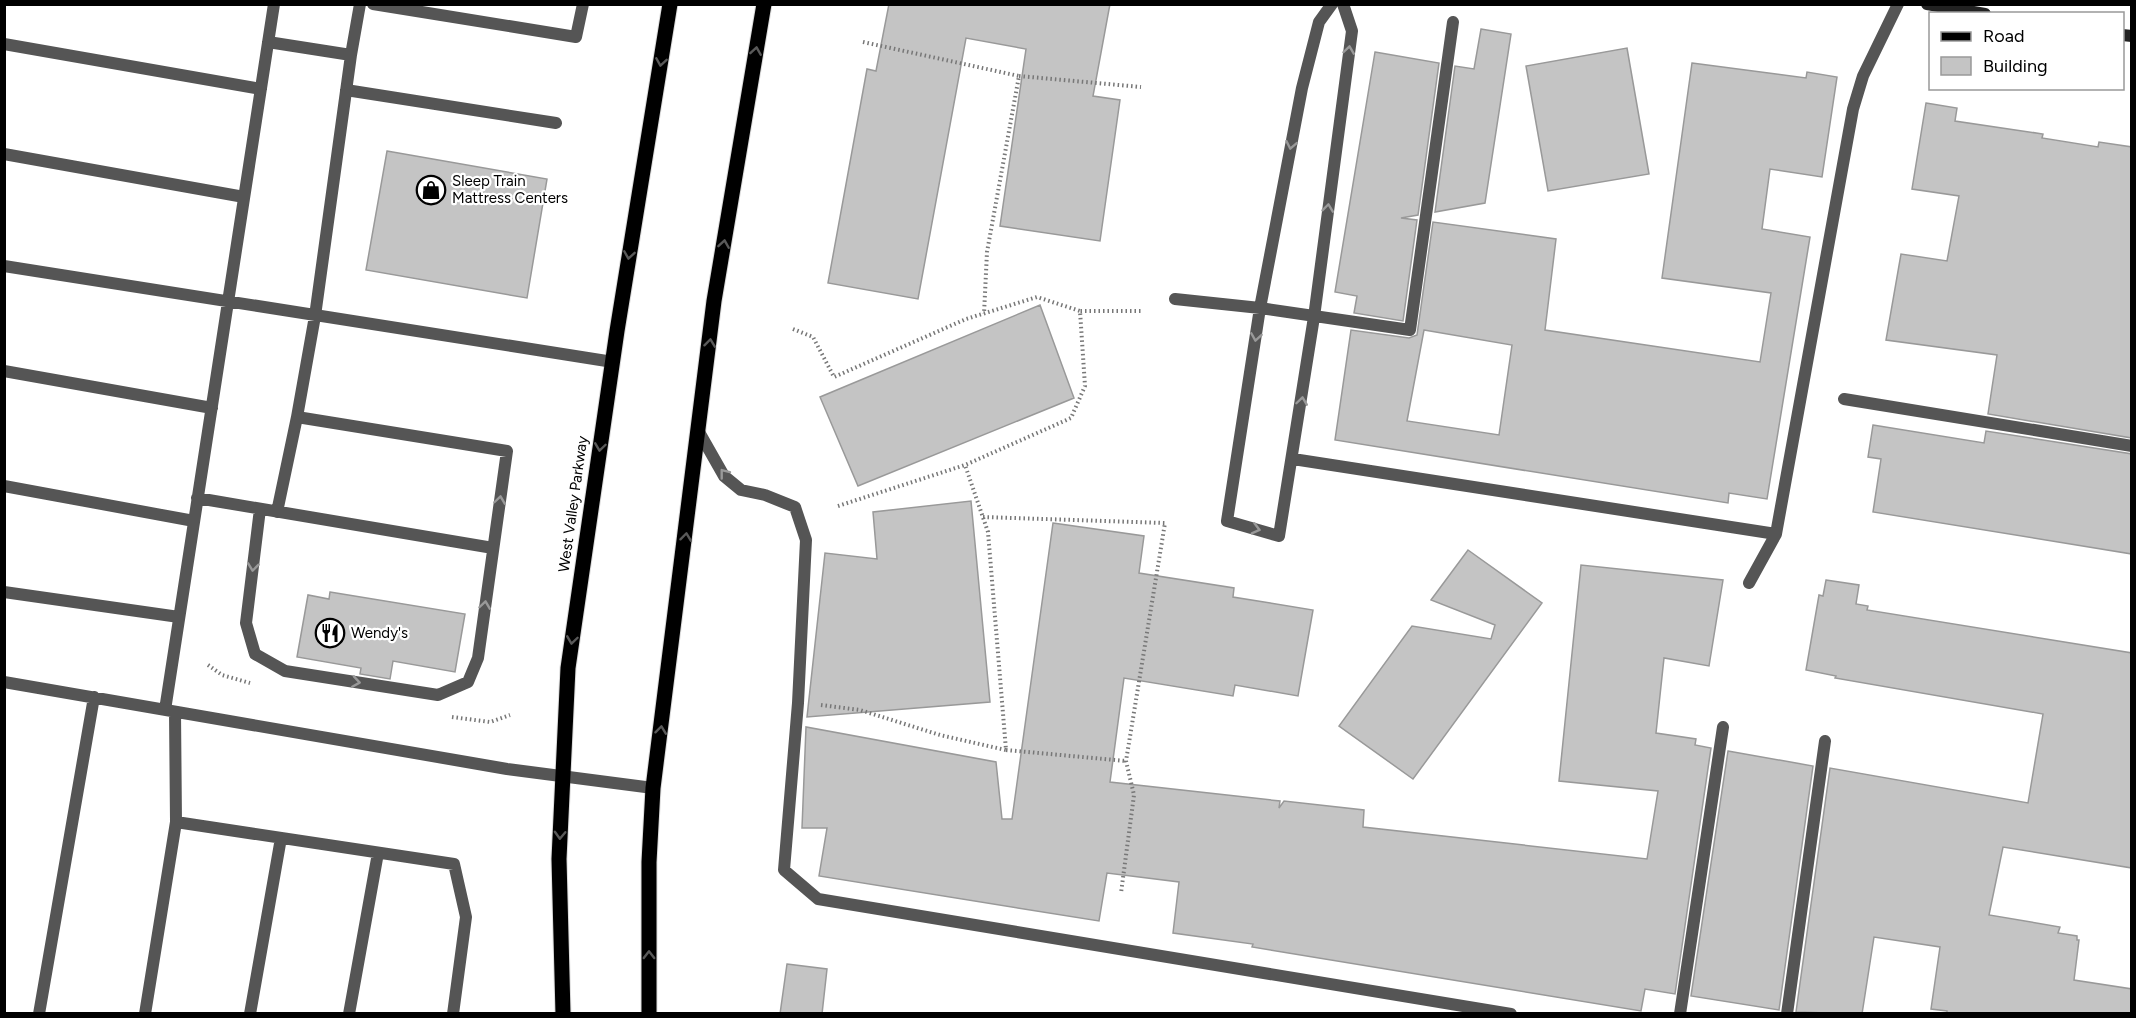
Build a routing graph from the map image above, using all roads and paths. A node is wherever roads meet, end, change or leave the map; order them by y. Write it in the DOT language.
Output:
graph roads {
  1 [pos="274,4"];
  2 [pos="360,4"];
  3 [pos="373,4"];
  4 [pos="583,4"];
  5 [pos="670,4"];
  6 [pos="764,4"];
  7 [pos="1332,4"];
  8 [pos="1343,4"];
  9 [pos="1898,4"];
  10 [pos="1927,4"];
  11 [pos="1973,12"];
  12 [pos="1453,22"];
  13 [pos="268,42"];
  14 [pos="863,42"];
  15 [pos="4,44"];
  16 [pos="351,54"];
  17 [pos="1019,76"];
  18 [pos="1141,87"];
  19 [pos="261,89"];
  20 [pos="346,90"];
  21 [pos="556,123"];
  22 [pos="4,154"];
  23 [pos="244,197"];
  24 [pos="4,266"];
  25 [pos="1175,299"];
  26 [pos="228,302"];
  27 [pos="1260,308"];
  28 [pos="1080,311"];
  29 [pos="1141,311"];
  30 [pos="984,314"];
  31 [pos="315,316"];
  32 [pos="1314,317"];
  33 [pos="793,329"];
  34 [pos="612,362"];
  35 [pos="4,371"];
  36 [pos="1844,399"];
  37 [pos="212,408"];
  38 [pos="297,417"];
  39 [pos="699,432"];
  40 [pos="2132,446"];
  41 [pos="1293,459"];
  42 [pos="965,465"];
  43 [pos="4,486"];
  44 [pos="197,498"];
  45 [pos="838,506"];
  46 [pos="260,509"];
  47 [pos="278,512"];
  48 [pos="983,517"];
  49 [pos="194,521"];
  50 [pos="1776,534"];
  51 [pos="493,548"];
  52 [pos="1749,583"];
  53 [pos="4,592"];
  54 [pos="179,617"];
  55 [pos="4,682"];
  56 [pos="93,697"];
  57 [pos="798,703"];
  58 [pos="170,711"];
  59 [pos="1723,727"];
  60 [pos="1826,741"];
  61 [pos="1006,750"];
  62 [pos="1126,761"];
  63 [pos="562,776"];
  64 [pos="653,788"];
  65 [pos="177,822"];
  66 [pos="280,838"];
  67 [pos="378,853"];
  68 [pos="1121,893"];
  69 [pos="39,1014"];
  70 [pos="145,1014"];
  71 [pos="250,1014"];
  72 [pos="349,1014"];
  73 [pos="453,1014"];
  74 [pos="563,1014"];
  75 [pos="649,1014"];
  76 [pos="1511,1014"];
  77 [pos="1680,1014"];
  78 [pos="1787,1014"];
  1 -- 13 [label="lane"];
  2 -- 16 [label="lane"];
  3 -- 4 [label="lane"];
  5 -- 34 [label="main road, West Valley Parkway, one-way"];
  39 -- 6 [label="main road, one-way"];
  7 -- 27 [label="lane, one-way"];
  32 -- 8 [label="lane, one-way"];
  9 -- 50 [label="lane"];
  10 -- 11 [label="street"];
  12 -- 32 [label="lane"];
  13 -- 16 [label="lane"];
  13 -- 19 [label="lane"];
  14 -- 17 [label="path"];
  15 -- 19 [label="lane"];
  16 -- 20 [label="lane"];
  17 -- 18 [label="path"];
  17 -- 30 [label="path"];
  19 -- 23 [label="lane"];
  20 -- 21 [label="lane"];
  20 -- 31 [label="lane"];
  22 -- 23 [label="lane"];
  23 -- 26 [label="lane"];
  24 -- 26 [label="lane"];
  25 -- 27 [label="lane"];
  26 -- 31 [label="lane"];
  26 -- 37 [label="lane"];
  27 -- 32 [label="lane"];
  27 -- 41 [label="lane, one-way"];
  28 -- 29 [label="path"];
  28 -- 30 [label="path"];
  28 -- 42 [label="path"];
  30 -- 33 [label="path"];
  31 -- 34 [label="lane"];
  31 -- 38 [label="lane"];
  41 -- 32 [label="lane, one-way"];
  34 -- 63 [label="main road, West Valley Parkway, one-way"];
  35 -- 37 [label="lane"];
  36 -- 40 [label="lane"];
  37 -- 44 [label="lane"];
  38 -- 47 [label="lane"];
  51 -- 38 [label="lane, one-way"];
  57 -- 39 [label="lane, one-way"];
  64 -- 39 [label="main road, one-way"];
  41 -- 50 [label="lane"];
  42 -- 45 [label="path"];
  42 -- 48 [label="path"];
  43 -- 49 [label="lane"];
  44 -- 46 [label="lane"];
  44 -- 49 [label="lane"];
  46 -- 47 [label="lane"];
  46 -- 51 [label="lane, one-way"];
  47 -- 51 [label="lane"];
  48 -- 61 [label="path"];
  48 -- 62 [label="path"];
  49 -- 54 [label="lane"];
  50 -- 52 [label="lane"];
  53 -- 54 [label="lane"];
  54 -- 58 [label="lane"];
  55 -- 56 [label="lane"];
  56 -- 58 [label="lane"];
  56 -- 69 [label="lane"];
  57 -- 61 [label="path"];
  57 -- 76 [label="lane"];
  58 -- 63 [label="lane"];
  58 -- 65 [label="lane"];
  59 -- 77 [label="lane"];
  60 -- 78 [label="lane"];
  61 -- 62 [label="path"];
  62 -- 68 [label="path"];
  63 -- 64 [label="lane"];
  63 -- 74 [label="main road, West Valley Parkway, one-way"];
  75 -- 64 [label="main road, one-way"];
  65 -- 66 [label="lane"];
  65 -- 70 [label="lane"];
  66 -- 67 [label="lane"];
  66 -- 71 [label="lane"];
  67 -- 72 [label="lane"];
  67 -- 73 [label="lane"];
}
